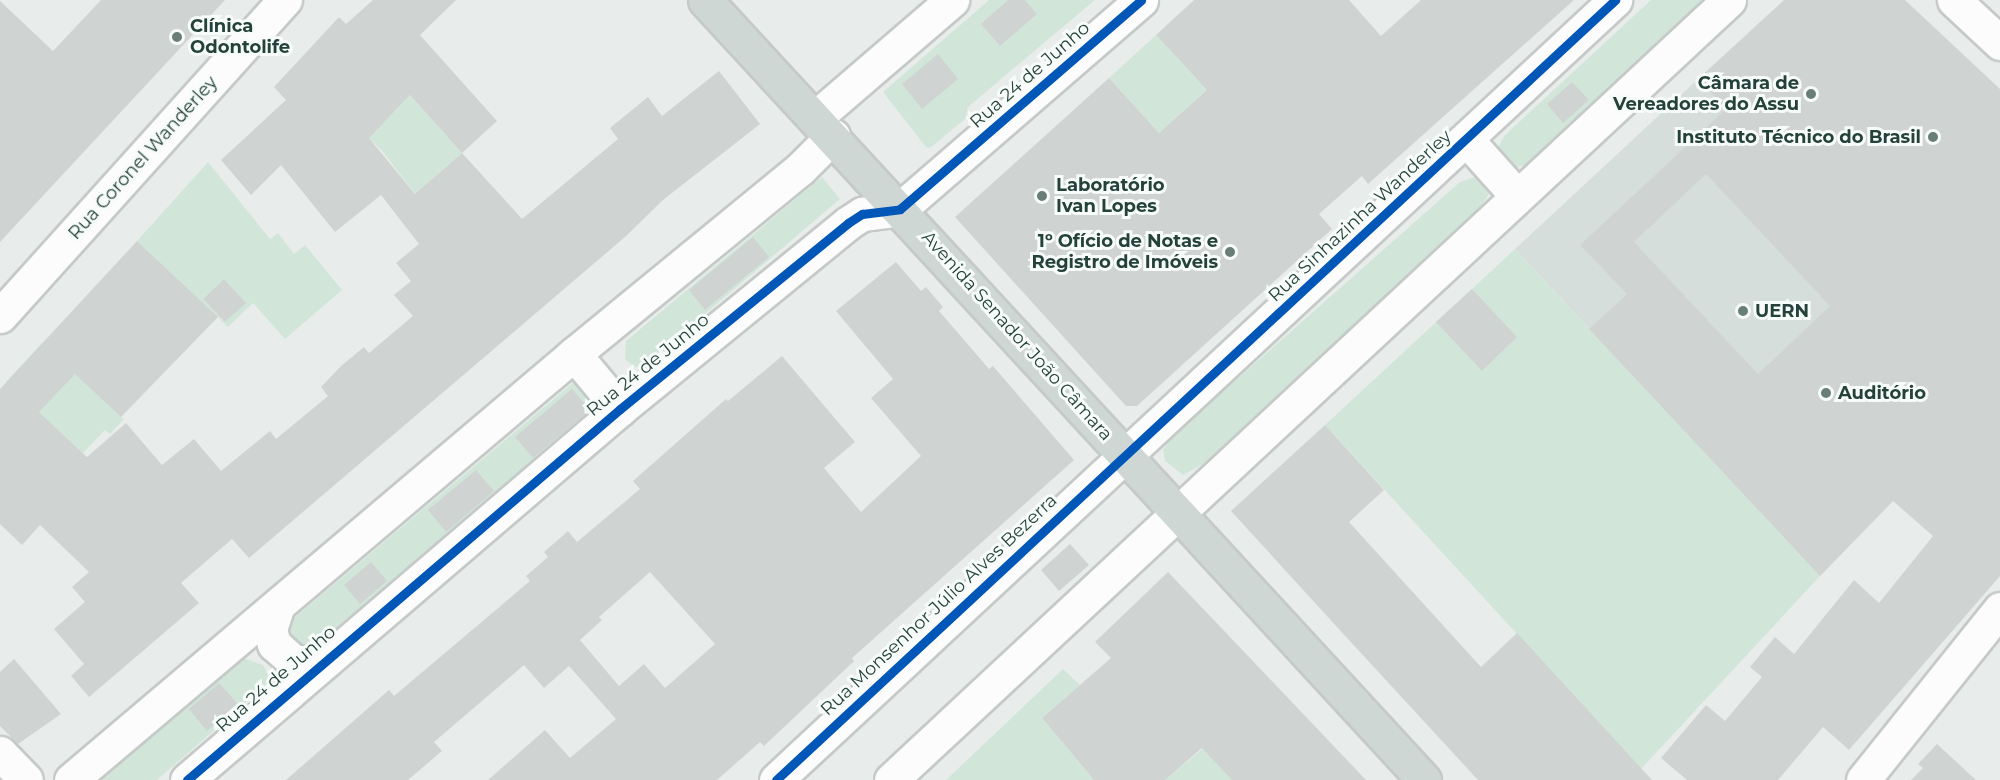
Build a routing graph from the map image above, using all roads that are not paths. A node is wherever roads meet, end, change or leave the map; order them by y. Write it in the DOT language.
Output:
graph roads {
  1 [pos="285,0"];
  2 [pos="705,0"];
  3 [pos="952,0"];
  4 [pos="1142,0"];
  5 [pos="1615,0"];
  6 [pos="1729,0"];
  7 [pos="1954,0"];
  8 [pos="2000,43"];
  9 [pos="824,127"];
  10 [pos="1467,140"];
  11 [pos="1517,196"];
  12 [pos="900,209"];
  13 [pos="0,316"];
  14 [pos="574,354"];
  15 [pos="620,409"];
  16 [pos="1125,454"];
  17 [pos="1179,513"];
  18 [pos="278,605"];
  19 [pos="2000,609"];
  20 [pos="228,648"];
  21 [pos="320,662"];
  22 [pos="273,702"];
  23 [pos="0,753"];
  24 [pos="26,780"];
  25 [pos="71,780"];
  26 [pos="187,780"];
  27 [pos="776,780"];
  28 [pos="891,780"];
  29 [pos="1424,780"];
  30 [pos="1863,780"];
  1 -- 13 [label="street, Rua Coronel Wanderley"];
  2 -- 9 [label="main road, Avenida Senador João Câmara"];
  3 -- 9 [label="street"];
  4 -- 12 [label="street, Rua 24 de Junho"];
  5 -- 10 [label="street, Rua Sinhazinha Wanderley"];
  6 -- 11 [label="street"];
  7 -- 8 [label="street"];
  9 -- 12 [label="main road, Avenida Senador João Câmara"];
  9 -- 14 [label="street"];
  10 -- 11 [label="street"];
  10 -- 16 [label="street, Rua Sinhazinha Wanderley"];
  11 -- 17 [label="street"];
  12 -- 15 [label="street, Rua 24 de Junho"];
  12 -- 16 [label="main road, Avenida Senador João Câmara"];
  14 -- 15 [label="street"];
  14 -- 18 [label="street"];
  15 -- 21 [label="street, Rua 24 de Junho"];
  16 -- 17 [label="main road, Avenida Senador João Câmara"];
  16 -- 27 [label="street, Rua Monsenhor Júlio Alves Bezerra"];
  17 -- 28 [label="street"];
  17 -- 29 [label="main road, Avenida Senador João Câmara"];
  18 -- 20 [label="street"];
  18 -- 21 [label="street"];
  19 -- 30 [label="street"];
  20 -- 22 [label="street"];
  20 -- 25 [label="street"];
  21 -- 22 [label="street, Rua 24 de Junho"];
  22 -- 26 [label="street, Rua 24 de Junho"];
  23 -- 24 [label="street"];
}
